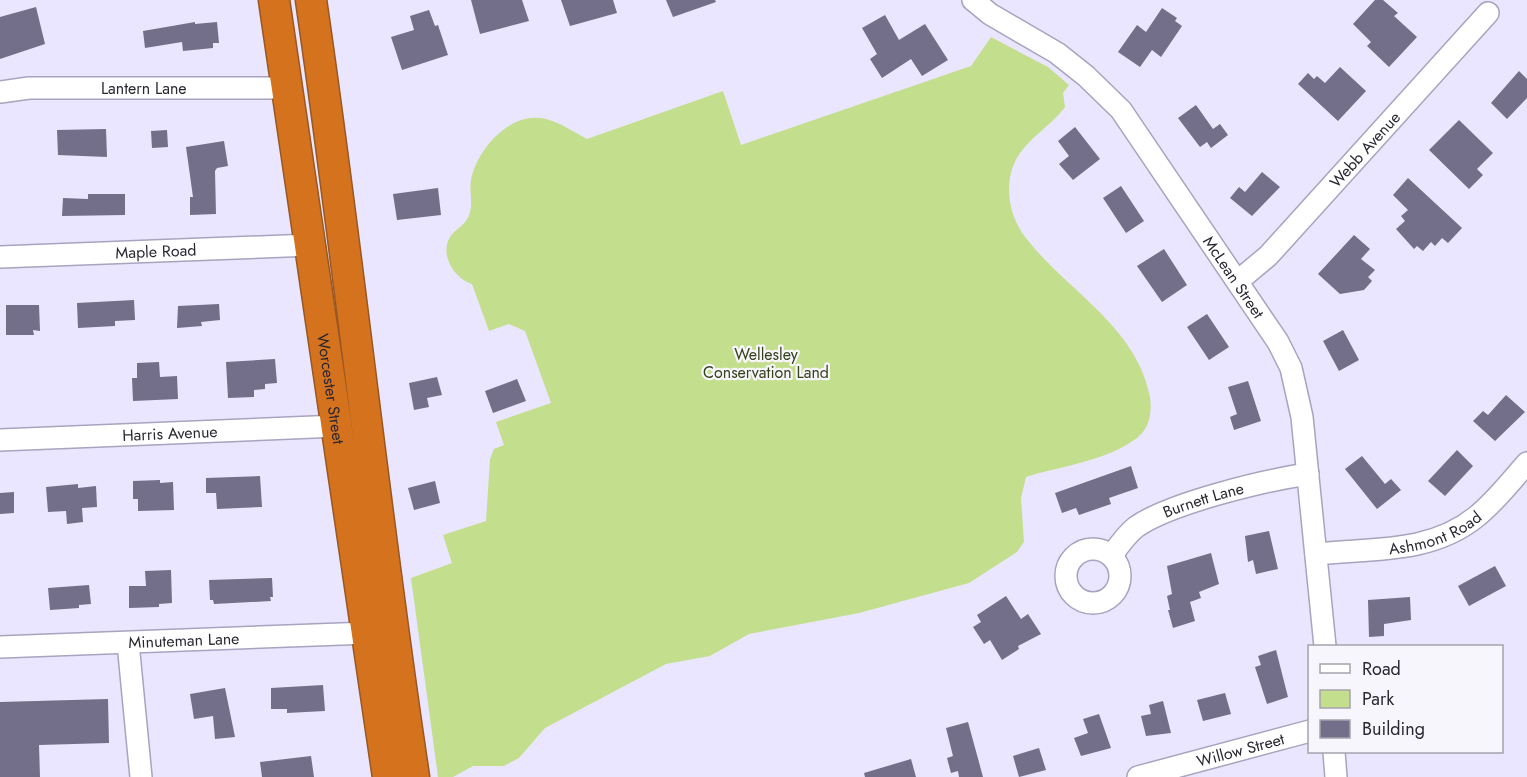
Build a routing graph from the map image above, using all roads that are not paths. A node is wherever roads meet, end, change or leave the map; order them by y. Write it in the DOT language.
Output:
graph roads {
  1 [pos="274,0"];
  2 [pos="312,0"];
  3 [pos="973,0"];
  4 [pos="1488,13"];
  5 [pos="287,88"];
  6 [pos="0,92"];
  7 [pos="311,245"];
  8 [pos="0,257"];
  9 [pos="1238,281"];
  10 [pos="338,426"];
  11 [pos="0,440"];
  12 [pos="1527,463"];
  13 [pos="1308,474"];
  14 [pos="1316,554"];
  15 [pos="1112,555"];
  16 [pos="368,633"];
  17 [pos="128,643"];
  18 [pos="1325,645"];
  19 [pos="0,647"];
  20 [pos="1308,732"];
  21 [pos="1334,753"];
  22 [pos="141,777"];
  23 [pos="388,777"];
  24 [pos="414,777"];
  25 [pos="1138,777"];
  26 [pos="1336,777"];
  1 -- 5 [label="highway, Worcester Street"];
  2 -- 24 [label="highway, Worcester Street"];
  3 -- 9 [label="street, McLean Street"];
  4 -- 9 [label="street, Webb Avenue"];
  5 -- 6 [label="street, Lantern Lane"];
  5 -- 7 [label="highway, Worcester Street"];
  7 -- 8 [label="street, Maple Road"];
  7 -- 10 [label="highway, Worcester Street"];
  9 -- 13 [label="street, McLean Street"];
  10 -- 11 [label="street, Harris Avenue"];
  10 -- 16 [label="highway, Worcester Street"];
  12 -- 14 [label="street, Ashmont Road"];
  13 -- 14 [label="street, McLean Street"];
  13 -- 15 [label="street, Burnett Lane"];
  14 -- 18 [label="street, McLean Street"];
  16 -- 17 [label="street, Minuteman Lane"];
  16 -- 23 [label="highway, Worcester Street"];
  17 -- 19 [label="street, Minuteman Lane"];
  17 -- 22 [label="street"];
  20 -- 25 [label="street, Willow Street"];
  21 -- 26 [label="street"];
}
